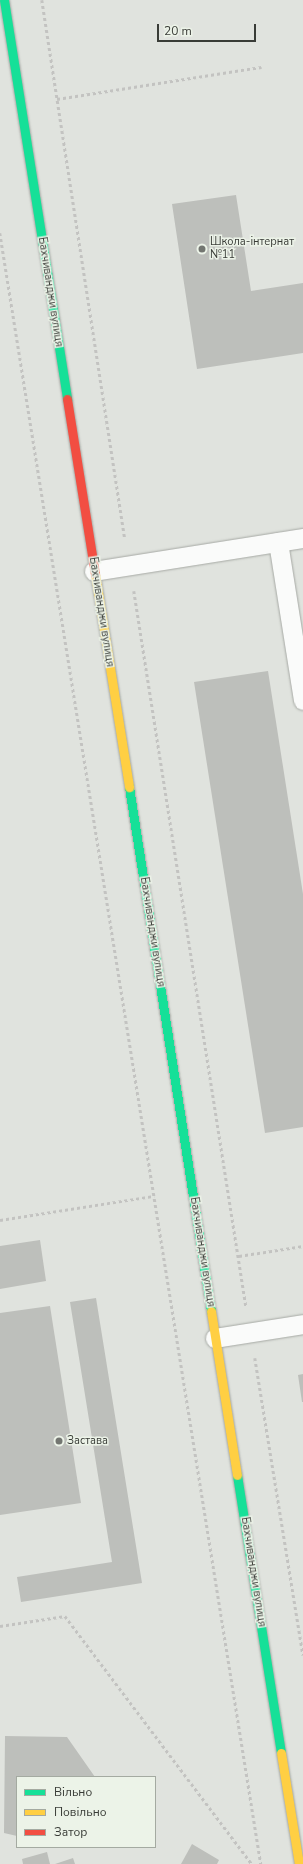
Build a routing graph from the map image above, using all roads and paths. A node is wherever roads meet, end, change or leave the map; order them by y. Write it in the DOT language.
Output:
graph roads {
  1 [pos="4,0"];
  2 [pos="42,0"];
  3 [pos="262,67"];
  4 [pos="57,99"];
  5 [pos="0,233"];
  6 [pos="303,538"];
  7 [pos="278,542"];
  8 [pos="130,565"];
  9 [pos="94,571"];
  10 [pos="303,700"];
  11 [pos="154,1196"];
  12 [pos="0,1220"];
  13 [pos="303,1246"];
  14 [pos="239,1256"];
  15 [pos="303,1324"];
  16 [pos="251,1333"];
  17 [pos="216,1338"];
  18 [pos="0,1626"];
  19 [pos="303,1655"];
  20 [pos="252,1864"];
  21 [pos="261,1864"];
  22 [pos="299,1864"];
  1 -- 9 [label="street, Бахчиванджи вулиця"];
  2 -- 4 [label="path"];
  3 -- 4 [label="path"];
  4 -- 8 [label="path"];
  5 -- 11 [label="path"];
  6 -- 7 [label="lane"];
  7 -- 8 [label="lane"];
  7 -- 10 [label="lane"];
  8 -- 9 [label="lane"];
  8 -- 14 [label="path"];
  9 -- 17 [label="street, Бахчиванджи вулиця"];
  11 -- 12 [label="path"];
  11 -- 21 [label="path"];
  13 -- 14 [label="path"];
  14 -- 16 [label="path"];
  15 -- 16 [label="lane"];
  16 -- 17 [label="lane"];
  16 -- 19 [label="path"];
  17 -- 22 [label="street, Бахчиванджи вулиця"];
  18 -- 20 [label="path"];
}
